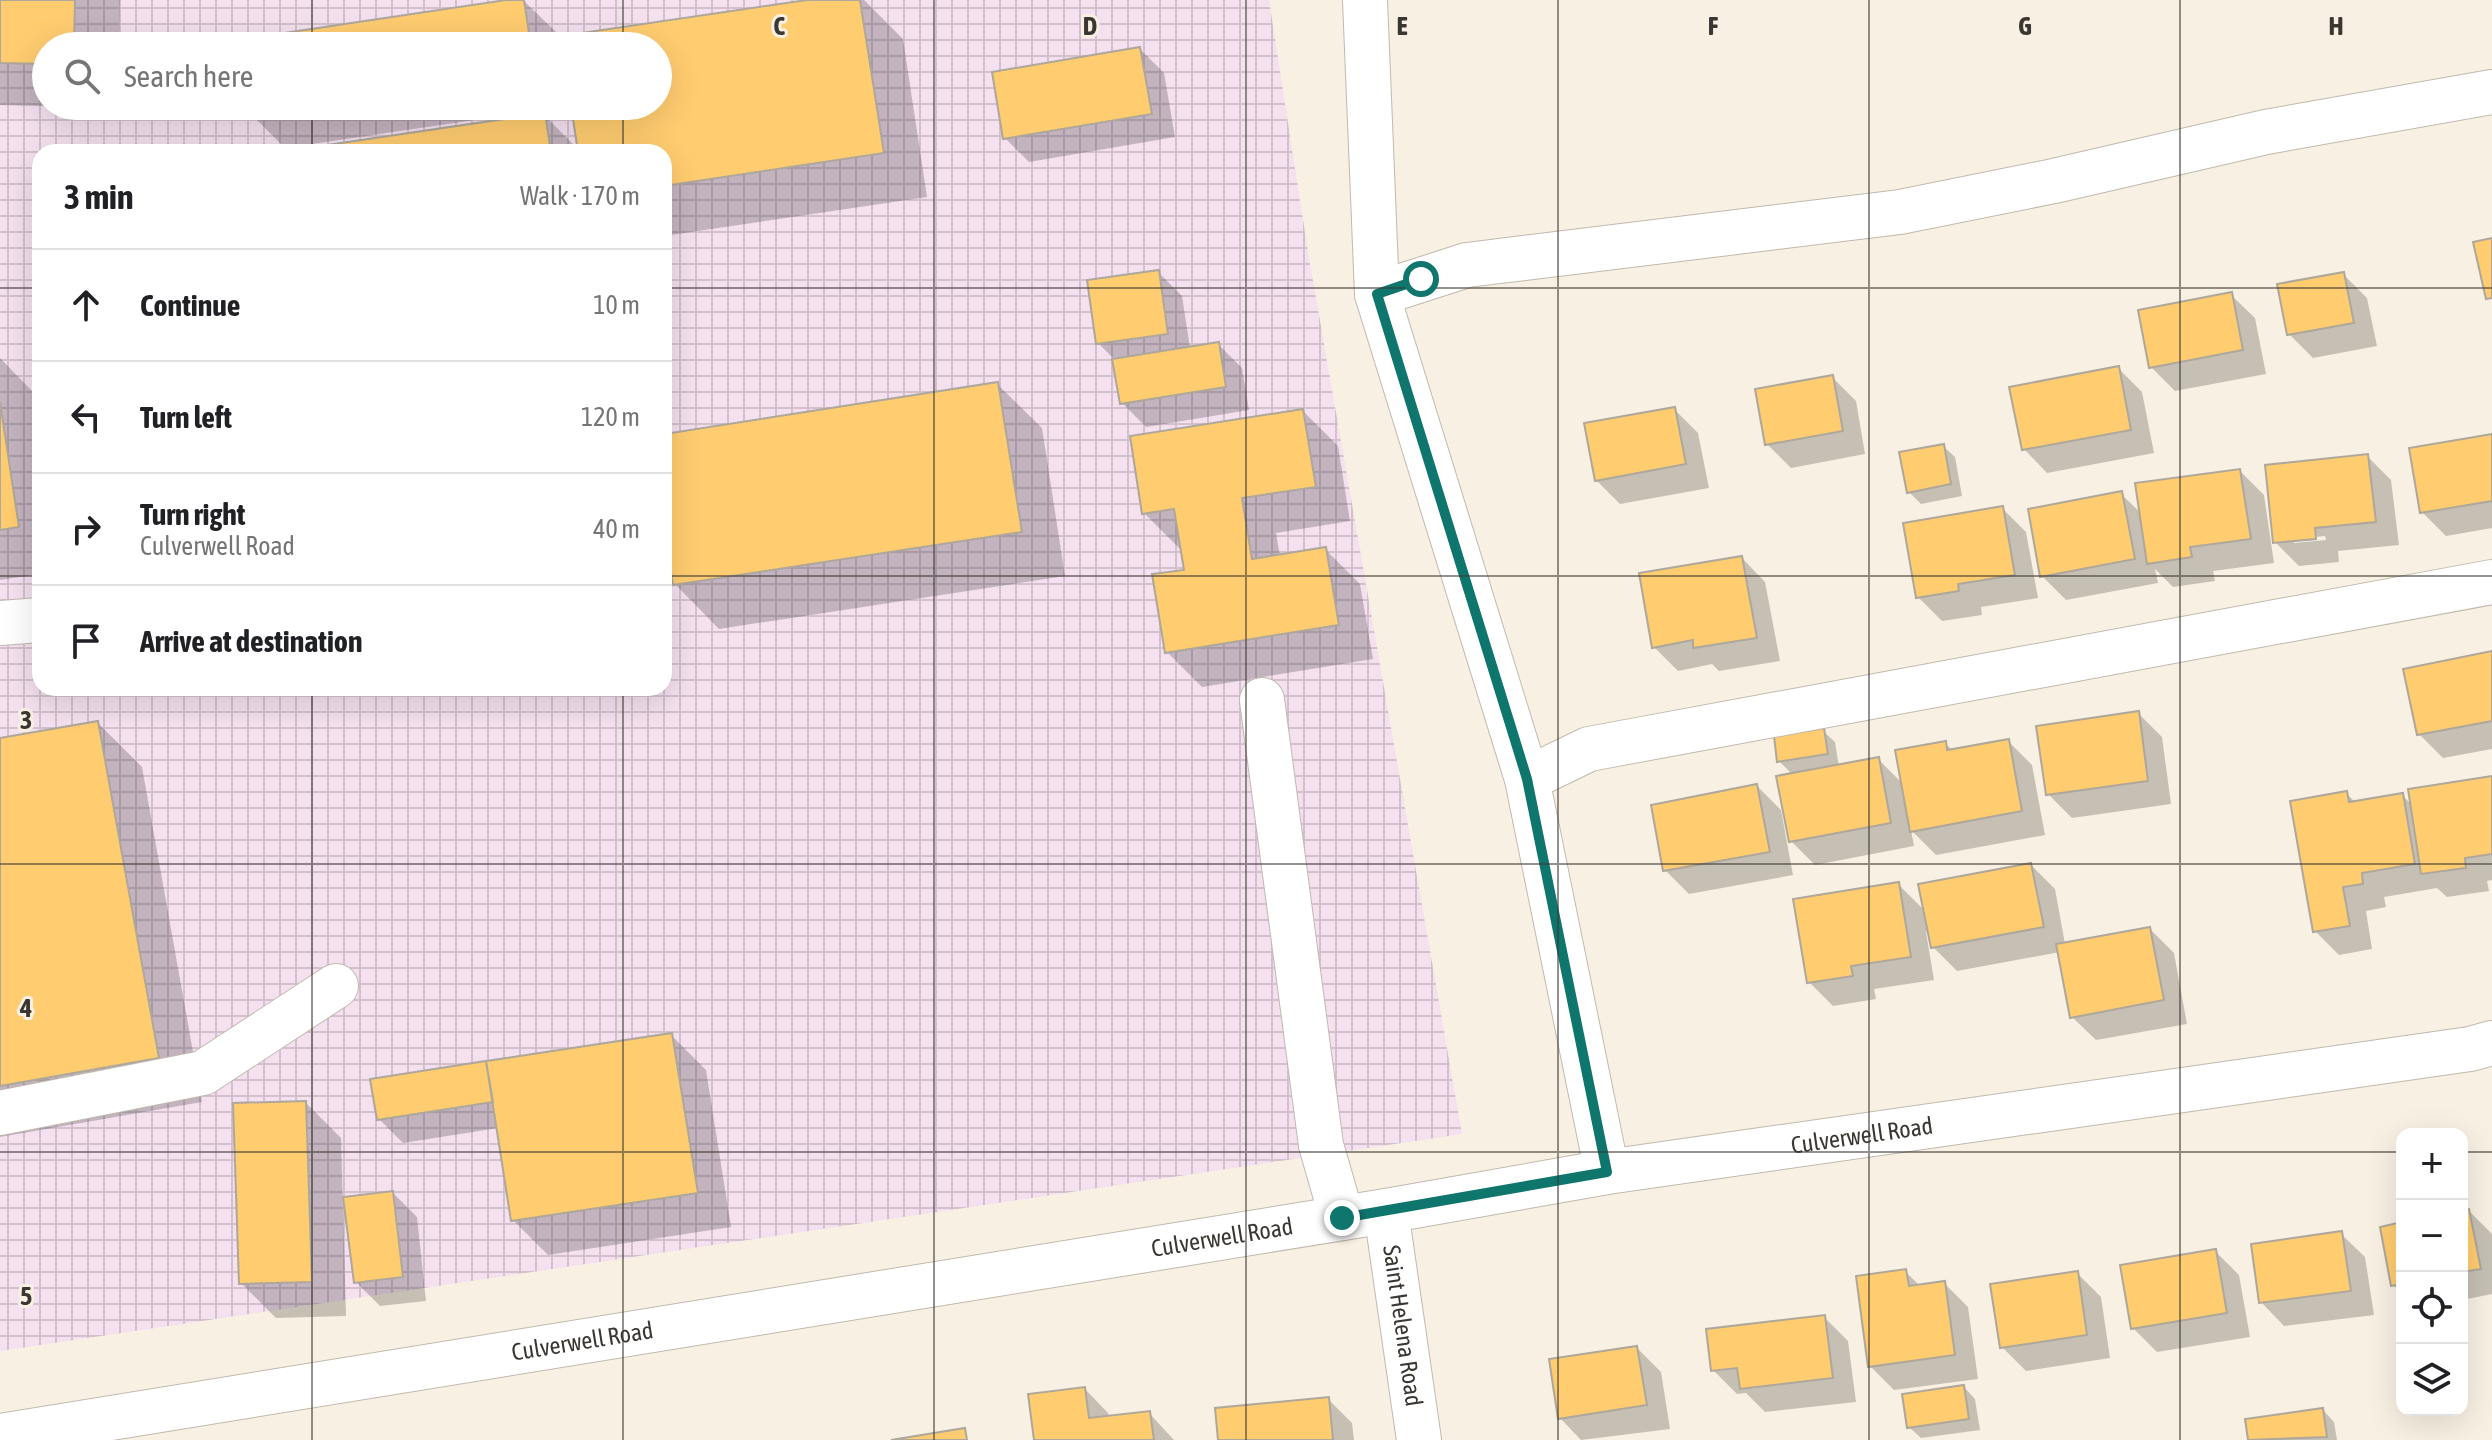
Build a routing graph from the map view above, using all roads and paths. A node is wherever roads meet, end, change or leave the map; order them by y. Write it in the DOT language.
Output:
graph roads {
  1 [pos="1365,0"];
  2 [pos="2492,92"];
  3 [pos="1377,294"];
  4 [pos="2492,582"];
  5 [pos="32,621"];
  6 [pos="0,623"];
  7 [pos="1262,700"];
  8 [pos="1527,779"];
  9 [pos="336,986"];
  10 [pos="2492,1043"];
  11 [pos="0,1113"];
  12 [pos="1607,1172"];
  13 [pos="1386,1211"];
  14 [pos="1342,1218"];
  15 [pos="0,1436"];
  16 [pos="1419,1440"];
  1 -- 3 [label="street"];
  2 -- 3 [label="street"];
  3 -- 8 [label="street"];
  4 -- 8 [label="street"];
  5 -- 6 [label="street"];
  7 -- 14 [label="street"];
  8 -- 12 [label="street"];
  9 -- 11 [label="street"];
  10 -- 12 [label="street, Culverwell Road"];
  12 -- 13 [label="street, Culverwell Road"];
  13 -- 14 [label="street, Culverwell Road"];
  13 -- 16 [label="street, Saint Helena Road"];
  14 -- 15 [label="street, Culverwell Road"];
}
